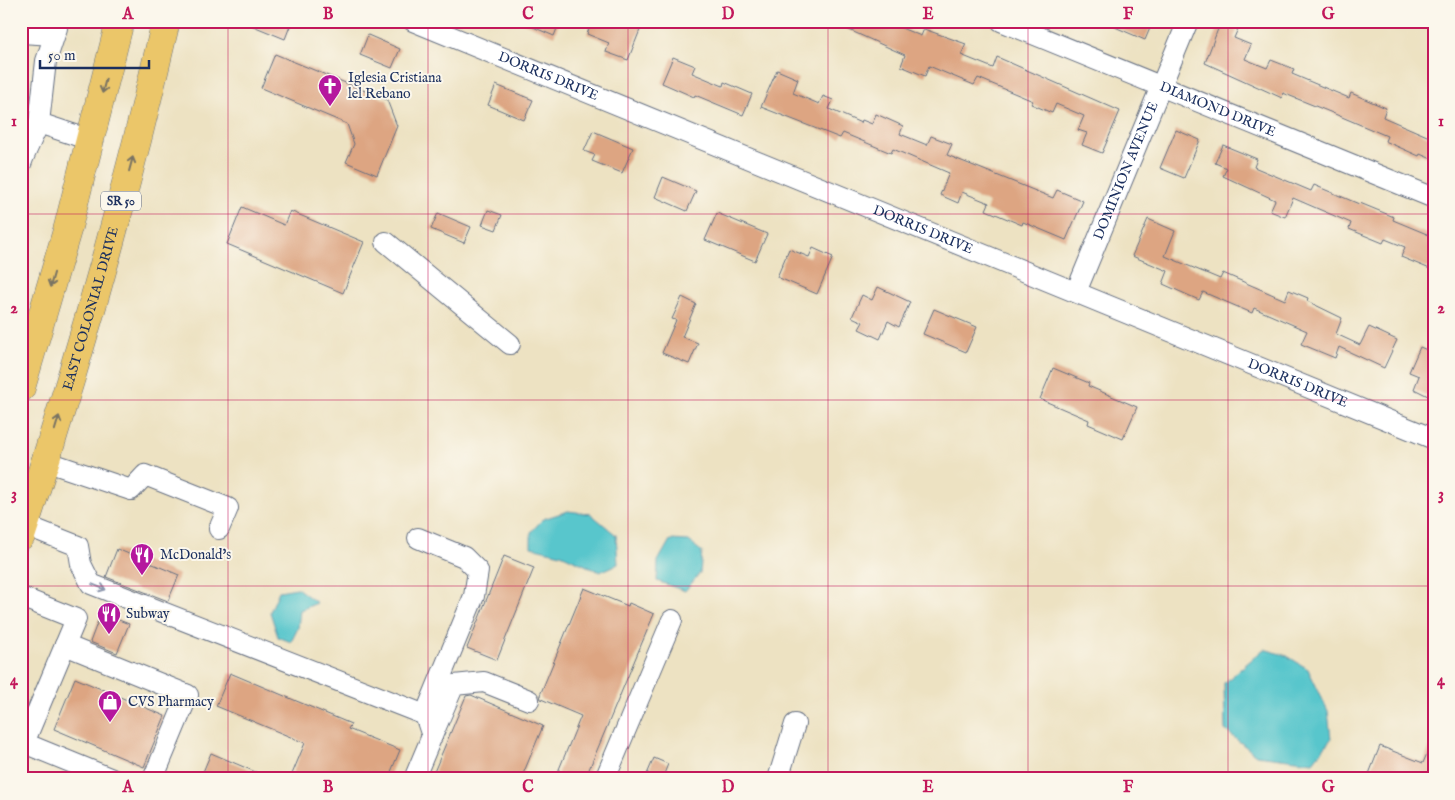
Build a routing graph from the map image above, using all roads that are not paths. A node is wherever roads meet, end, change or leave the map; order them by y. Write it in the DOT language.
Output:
graph roads {
  1 [pos="120,21"];
  2 [pos="147,21"];
  3 [pos="166,21"];
  4 [pos="413,21"];
  5 [pos="1001,21"];
  6 [pos="1188,21"];
  7 [pos="55,28"];
  8 [pos="458,30"];
  9 [pos="21,33"];
  10 [pos="1161,86"];
  11 [pos="145,113"];
  12 [pos="39,123"];
  13 [pos="90,140"];
  14 [pos="21,164"];
  15 [pos="1434,198"];
  16 [pos="386,242"];
  17 [pos="1076,292"];
  18 [pos="510,344"];
  19 [pos="23,374"];
  20 [pos="1434,439"];
  21 [pos="45,461"];
  22 [pos="219,529"];
  23 [pos="23,531"];
  24 [pos="418,538"];
  25 [pos="21,597"];
  26 [pos="672,620"];
  27 [pos="65,645"];
  28 [pos="529,700"];
  29 [pos="425,715"];
  30 [pos="795,724"];
  31 [pos="432,736"];
  32 [pos="112,779"];
  33 [pos="153,779"];
  34 [pos="414,779"];
  35 [pos="605,779"];
  36 [pos="778,779"];
  1 -- 13 [label="highway, one-way"];
  2 -- 11 [label="highway"];
  3 -- 11 [label="highway, EAST COLONIAL DRIVE / SR 50"];
  4 -- 8 [label="street, DORRIS DRIVE"];
  5 -- 10 [label="street, DIAMOND DRIVE"];
  6 -- 10 [label="street, DOMINION AVENUE"];
  7 -- 9 [label="street"];
  7 -- 12 [label="street"];
  8 -- 17 [label="street, DORRIS DRIVE"];
  10 -- 15 [label="street, DIAMOND DRIVE"];
  10 -- 17 [label="street, DOMINION AVENUE"];
  21 -- 11 [label="highway, EAST COLONIAL DRIVE / SR 50, one-way"];
  12 -- 13 [label="street"];
  12 -- 14 [label="street"];
  13 -- 19 [label="highway, one-way"];
  16 -- 18 [label="street"];
  17 -- 20 [label="street, DORRIS DRIVE"];
  21 -- 22 [label="street"];
  21 -- 23 [label="highway, EAST COLONIAL DRIVE / SR 50"];
  23 -- 29 [label="street, one-way"];
  24 -- 29 [label="street"];
  25 -- 27 [label="street"];
  26 -- 35 [label="street"];
  27 -- 32 [label="street"];
  27 -- 33 [label="street"];
  28 -- 31 [label="street"];
  29 -- 31 [label="street"];
  30 -- 36 [label="street"];
  31 -- 34 [label="street"];
}
